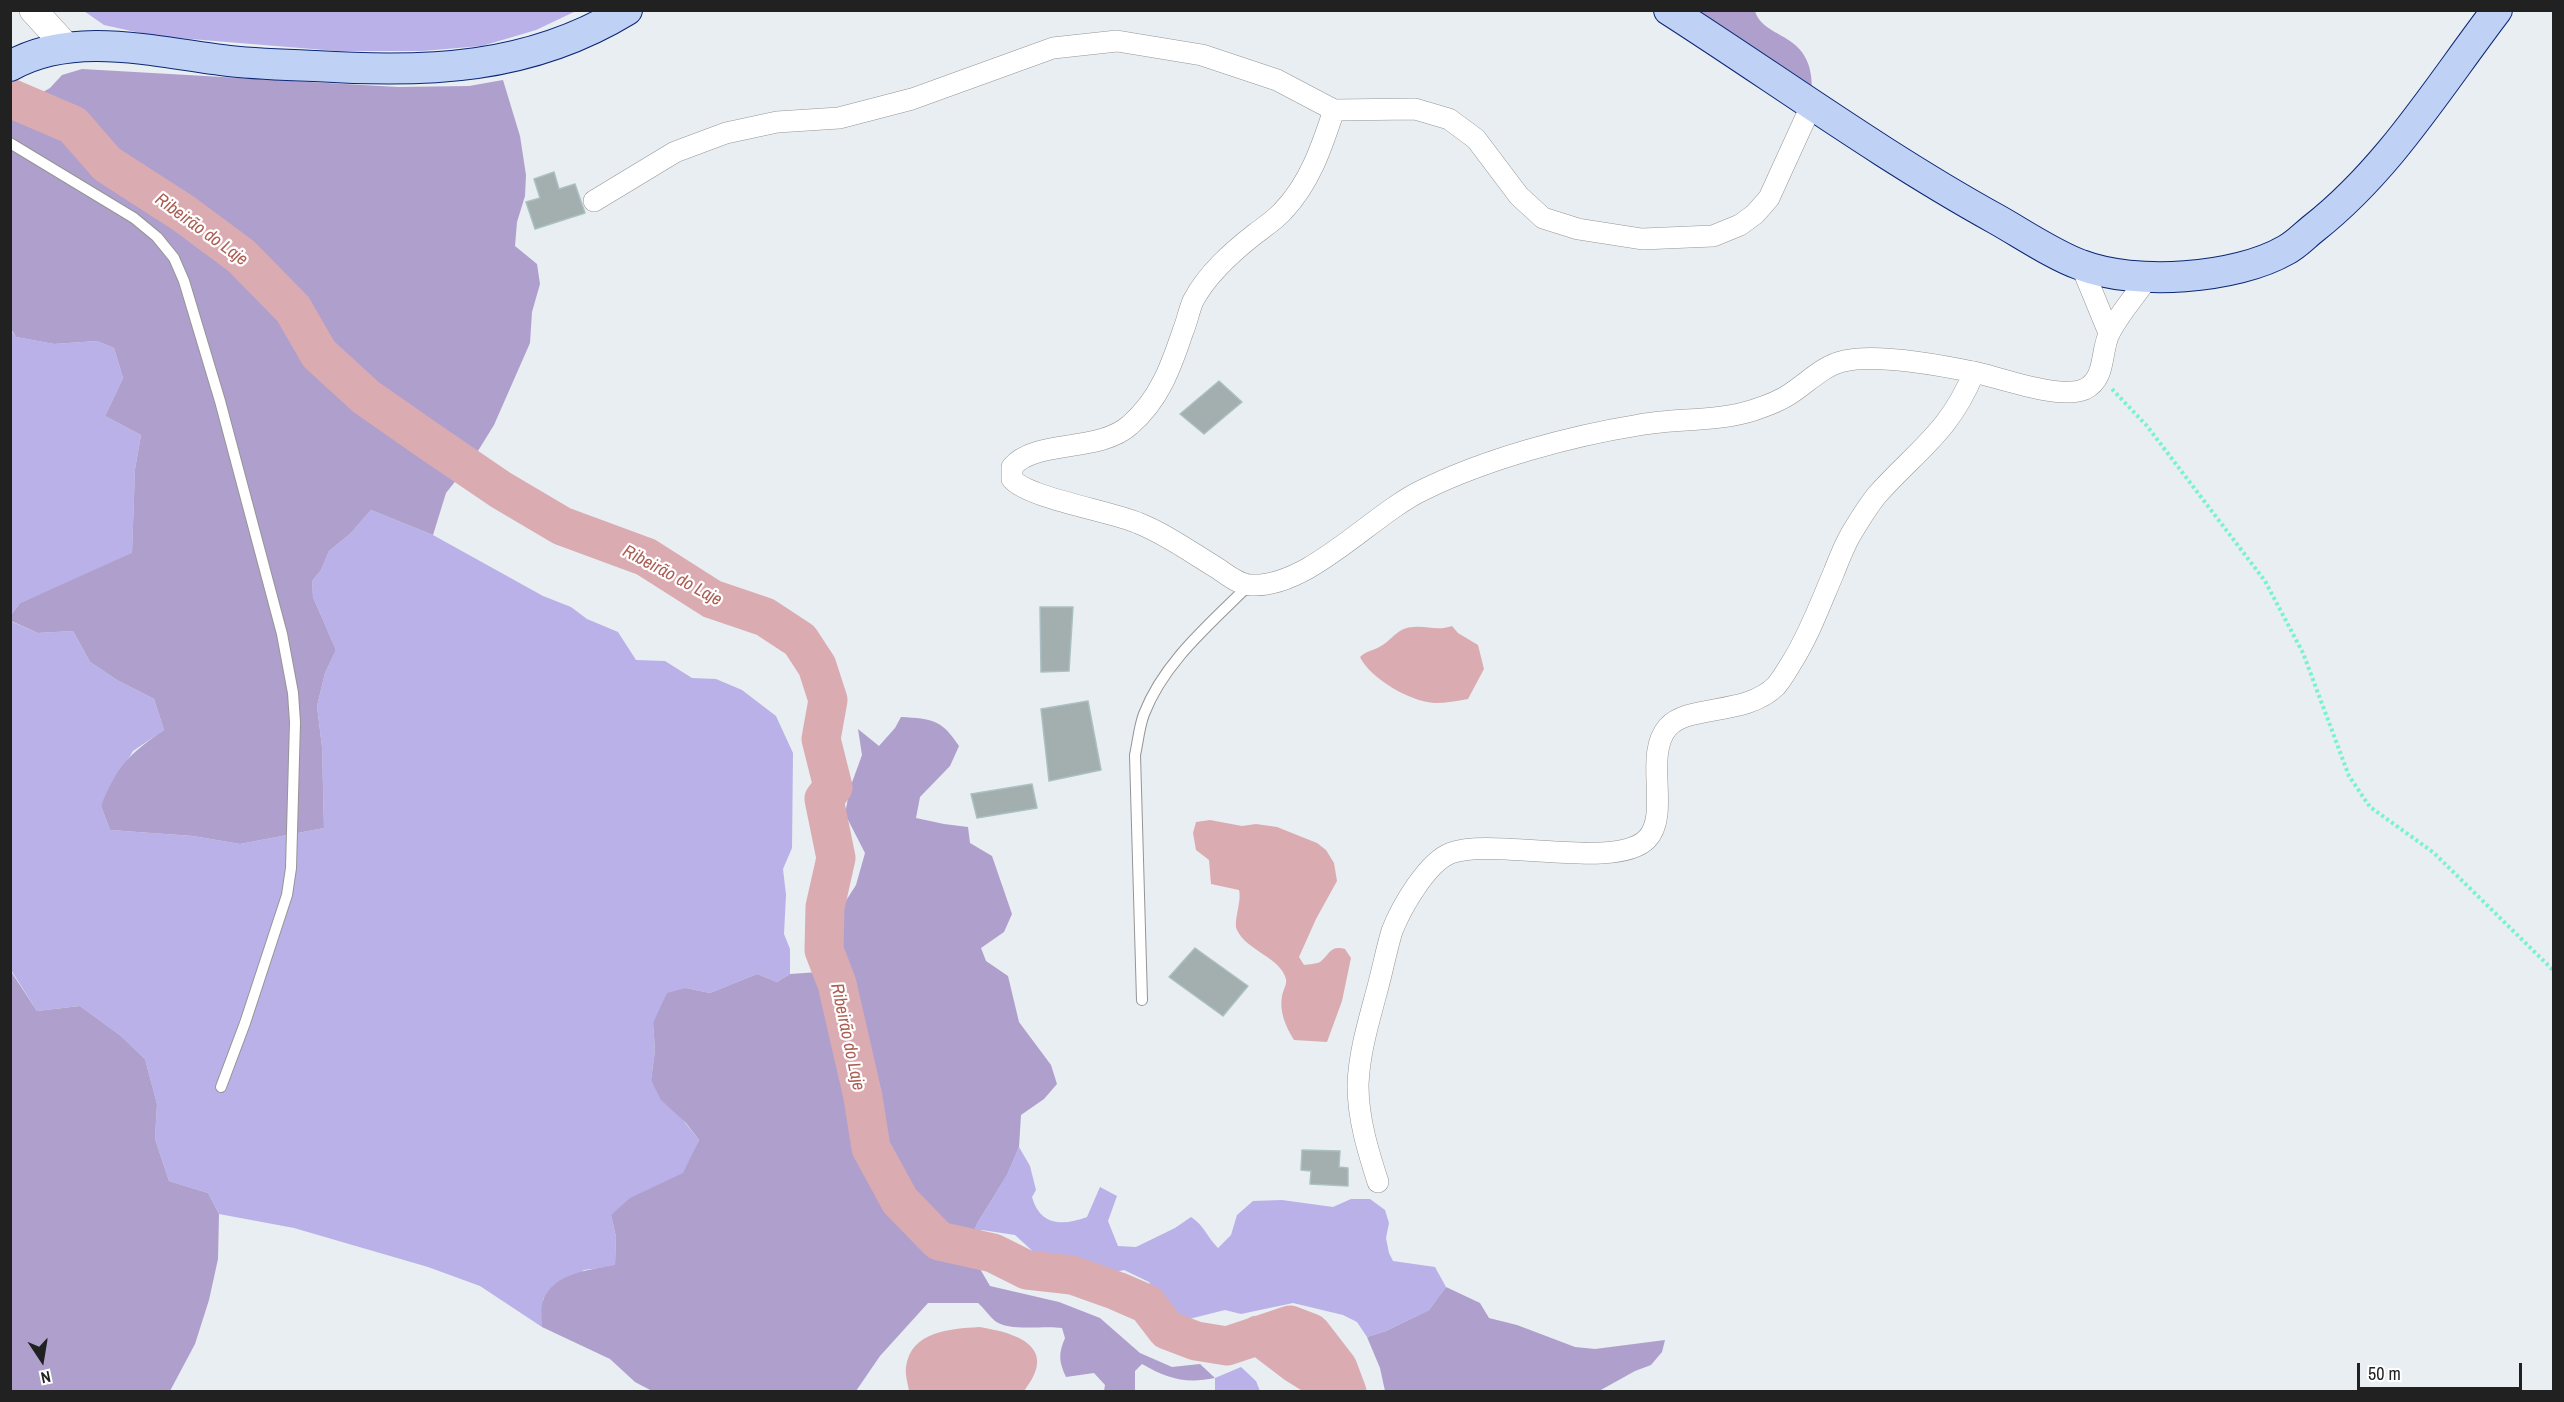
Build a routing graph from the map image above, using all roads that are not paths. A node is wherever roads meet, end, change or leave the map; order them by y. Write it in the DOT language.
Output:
graph roads {
  1 [pos="33,10"];
  2 [pos="627,10"];
  3 [pos="1669,10"];
  4 [pos="2498,10"];
  5 [pos="67,47"];
  6 [pos="10,66"];
  7 [pos="1811,106"];
  8 [pos="1334,110"];
  9 [pos="10,143"];
  10 [pos="594,201"];
  11 [pos="2081,265"];
  12 [pos="2147,279"];
  13 [pos="2109,333"];
  14 [pos="1974,372"];
  15 [pos="1248,586"];
  16 [pos="1142,1000"];
  17 [pos="221,1087"];
  18 [pos="1378,1182"];
  1 -- 5 [label="street"];
  2 -- 5 [label="main road"];
  3 -- 7 [label="main road"];
  4 -- 12 [label="main road"];
  5 -- 6 [label="main road"];
  7 -- 8 [label="street"];
  7 -- 11 [label="main road"];
  8 -- 10 [label="street"];
  8 -- 15 [label="street"];
  9 -- 17 [label="lane"];
  11 -- 12 [label="main road"];
  11 -- 13 [label="street"];
  12 -- 13 [label="street"];
  13 -- 14 [label="street"];
  14 -- 15 [label="street"];
  14 -- 18 [label="street"];
  15 -- 16 [label="lane"];
}
